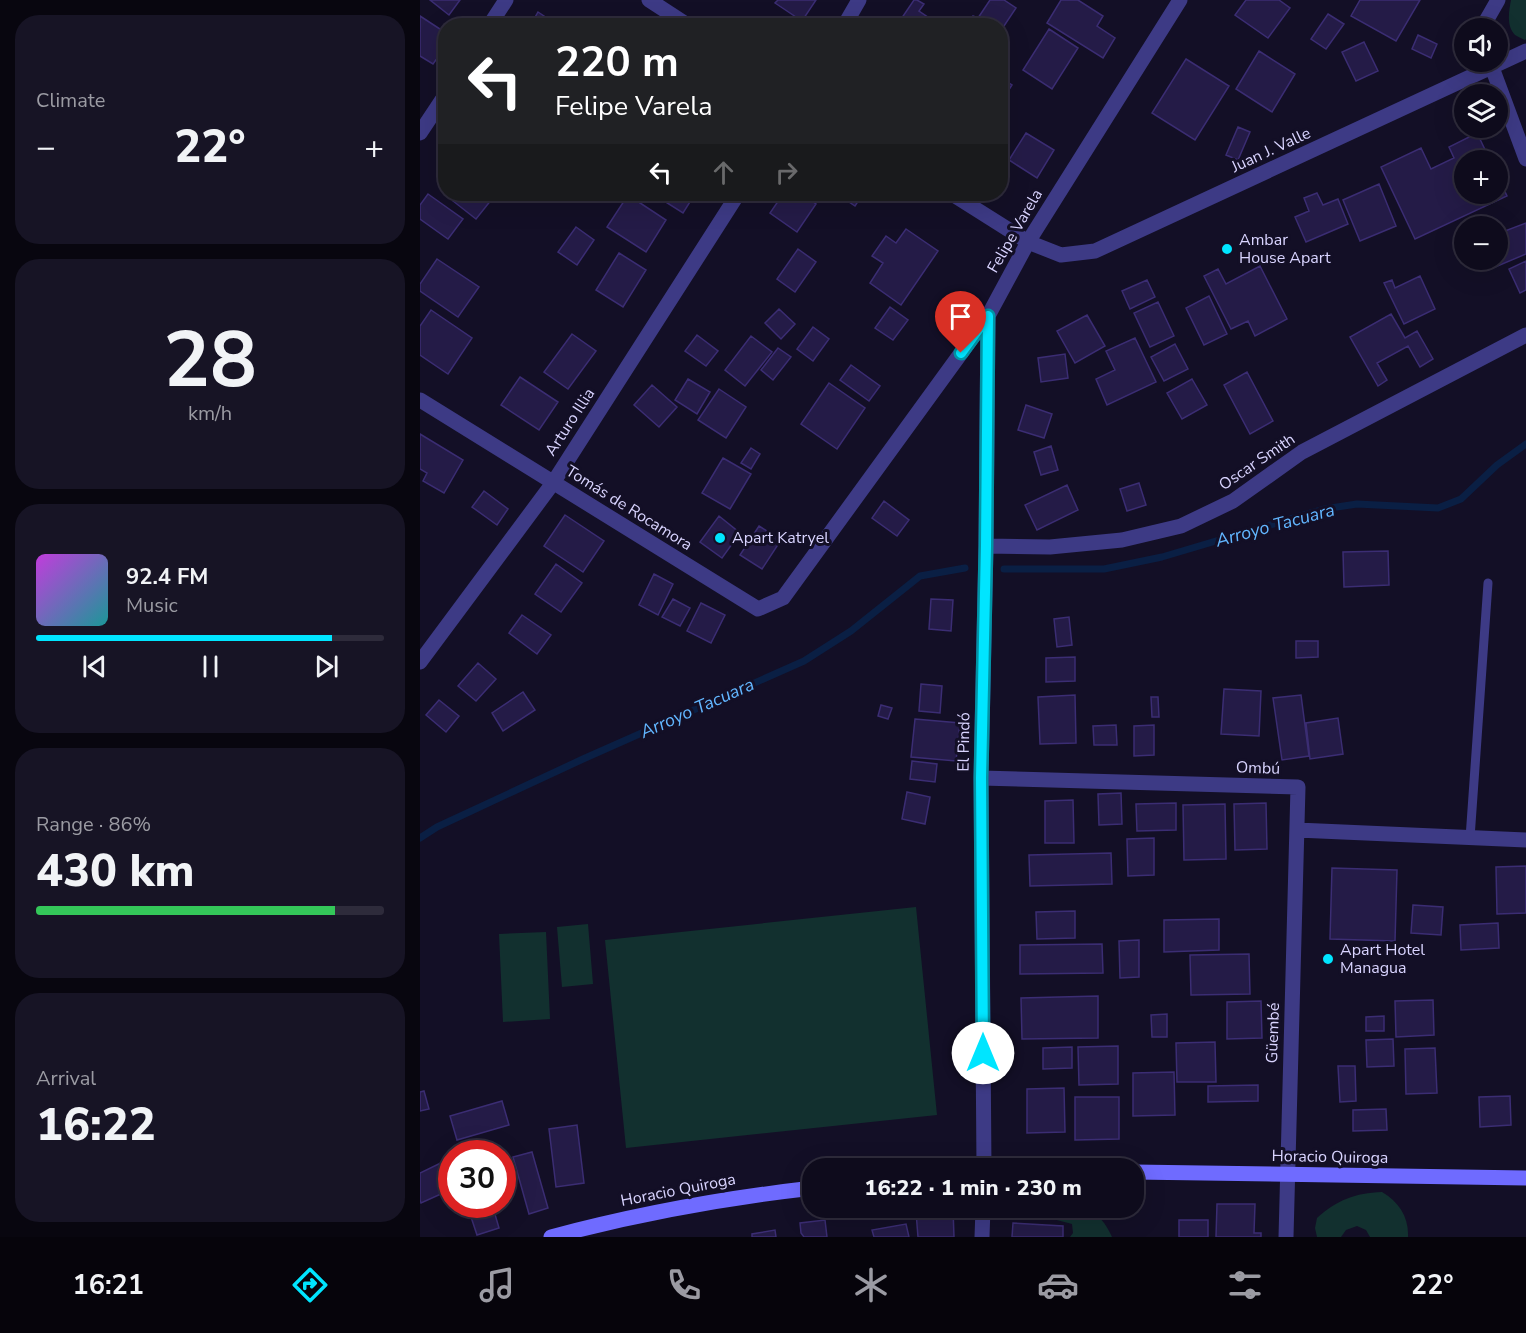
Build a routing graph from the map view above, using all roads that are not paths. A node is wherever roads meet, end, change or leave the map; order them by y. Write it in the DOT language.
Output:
graph roads {
  1 [pos="506,0"];
  2 [pos="649,0"];
  3 [pos="859,0"];
  4 [pos="1180,0"];
  5 [pos="1498,0"];
  6 [pos="494,18"];
  7 [pos="677,18"];
  8 [pos="848,18"];
  9 [pos="1488,18"];
  10 [pos="1526,51"];
  11 [pos="1508,58"];
  12 [pos="1476,72"];
  13 [pos="1494,72"];
  14 [pos="438,106"];
  15 [pos="420,134"];
  16 [pos="1526,159"];
  17 [pos="734,201"];
  18 [pos="963,201"];
  19 [pos="1028,242"];
  20 [pos="988,316"];
  21 [pos="1526,335"];
  22 [pos="420,400"];
  23 [pos="553,483"];
  24 [pos="986,546"];
  25 [pos="1488,584"];
  26 [pos="758,609"];
  27 [pos="420,662"];
  28 [pos="981,778"];
  29 [pos="1297,830"];
  30 [pos="1470,838"];
  31 [pos="1526,840"];
  32 [pos="984,1158"];
  33 [pos="1144,1172"];
  34 [pos="1287,1175"];
  35 [pos="1526,1178"];
  36 [pos="802,1189"];
  37 [pos="983,1218"];
  38 [pos="551,1237"];
  39 [pos="982,1237"];
  40 [pos="1286,1237"];
  1 -- 6 [label="street"];
  2 -- 7 [label="street"];
  3 -- 8 [label="street"];
  4 -- 19 [label="street, Felipe Varela"];
  5 -- 9 [label="street"];
  10 -- 11 [label="street, Juan J. Valle"];
  12 -- 19 [label="street, Juan J. Valle"];
  13 -- 16 [label="street"];
  14 -- 15 [label="street"];
  17 -- 23 [label="street, Arturo Illia"];
  18 -- 19 [label="street, Juan J. Valle"];
  19 -- 20 [label="street, Felipe Varela"];
  20 -- 24 [label="street, El Pindó"];
  20 -- 26 [label="street, Felipe Varela"];
  21 -- 24 [label="street, Oscar Smith"];
  22 -- 23 [label="street, Tomás de Rocamora"];
  23 -- 26 [label="street, Tomás de Rocamora"];
  23 -- 27 [label="street, Arturo Illia"];
  24 -- 28 [label="street, El Pindó"];
  25 -- 30 [label="lane"];
  28 -- 29 [label="street, Ombú"];
  28 -- 32 [label="street, El Pindó"];
  29 -- 30 [label="street"];
  29 -- 34 [label="street, Güembé"];
  30 -- 31 [label="street"];
  33 -- 34 [label="main road, Horacio Quiroga"];
  34 -- 35 [label="main road, Horacio Quiroga"];
  34 -- 40 [label="street, Güembé"];
  36 -- 38 [label="main road, Horacio Quiroga"];
  37 -- 39 [label="street"];
}
